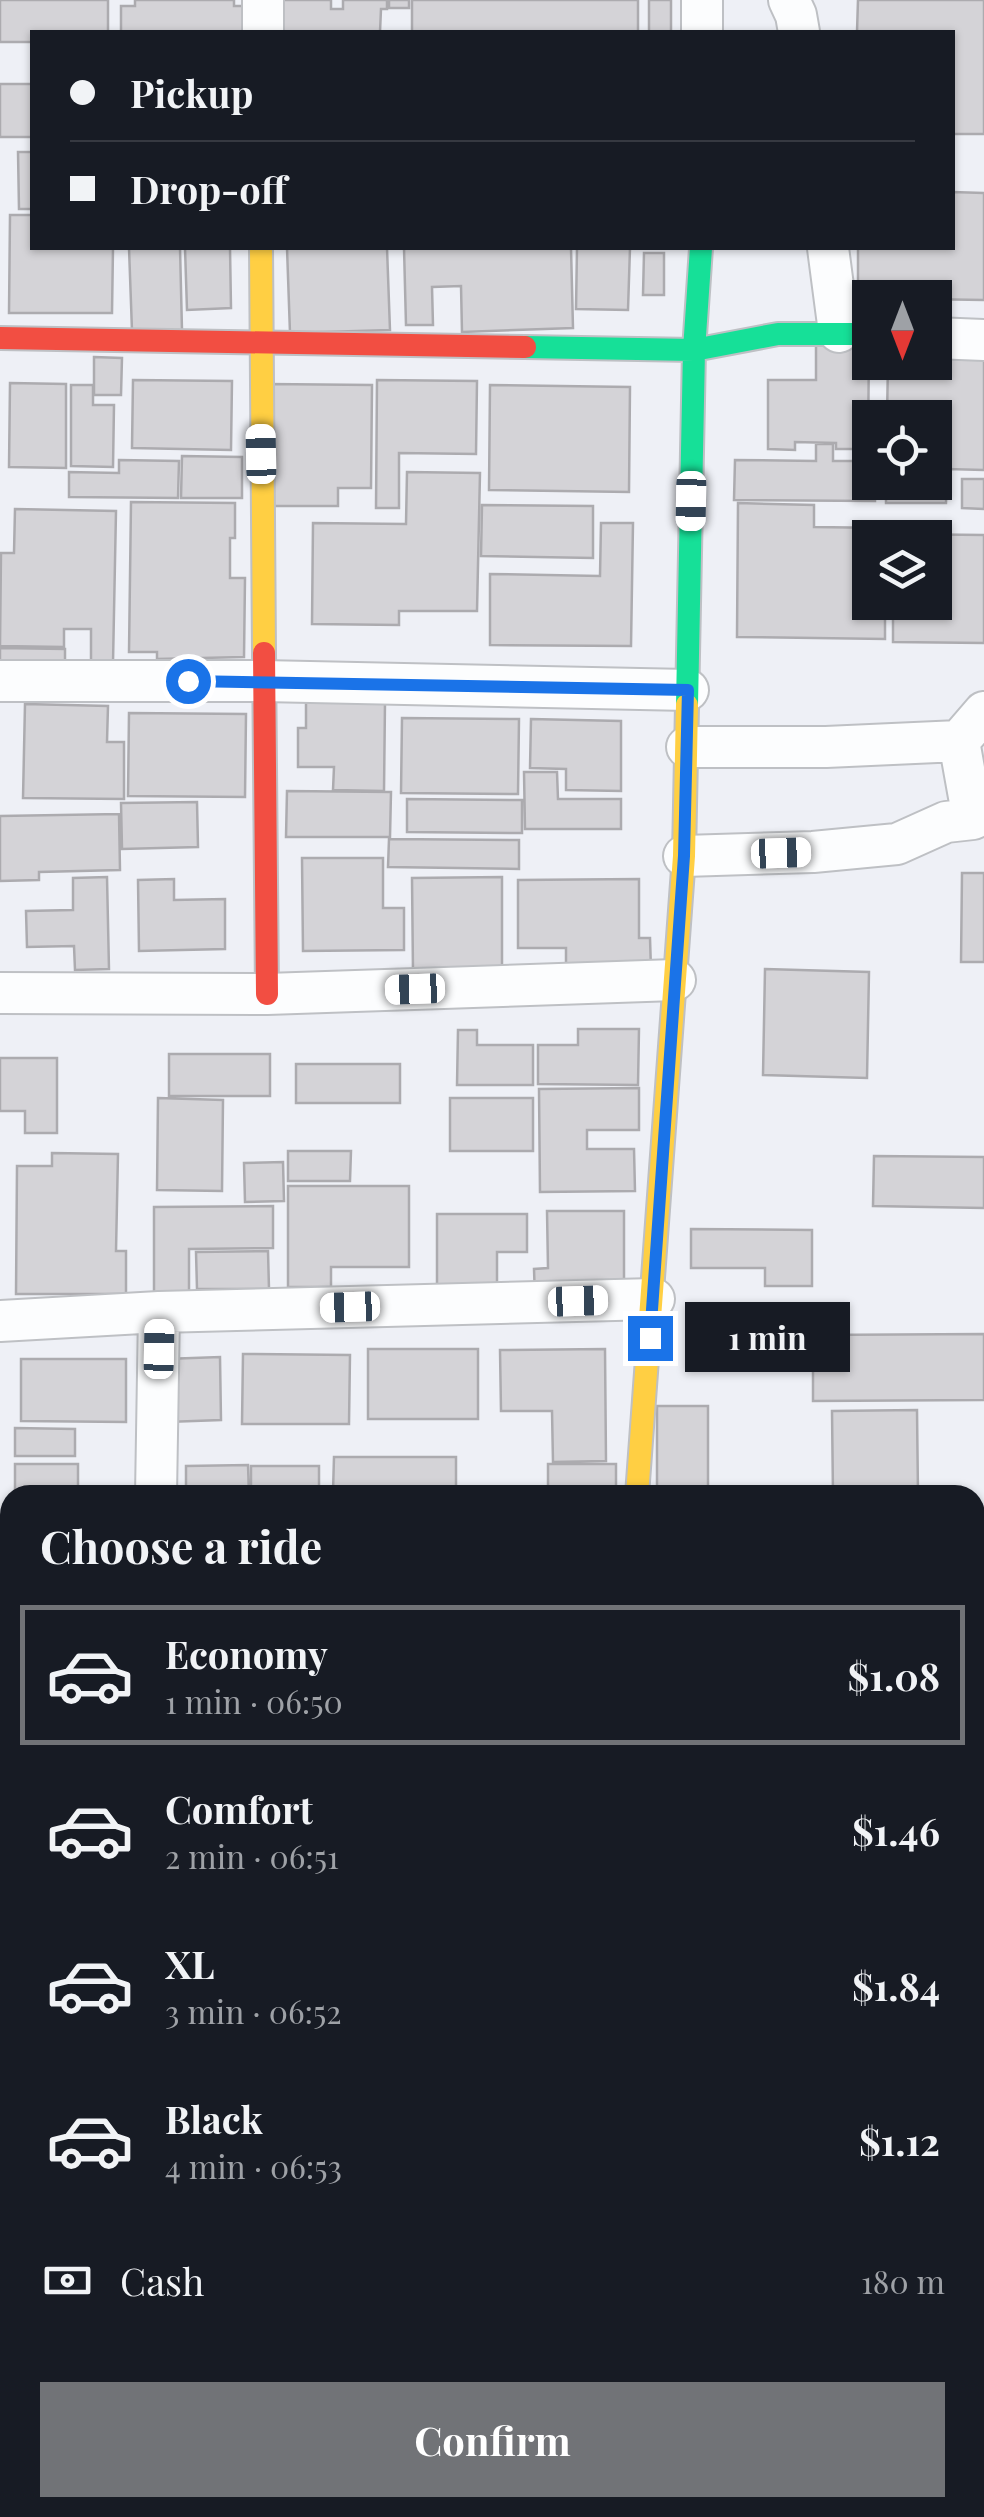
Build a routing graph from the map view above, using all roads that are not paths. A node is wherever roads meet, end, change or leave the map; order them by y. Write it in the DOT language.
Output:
graph roads {
  1 [pos="263,0"];
  2 [pos="702,0"];
  3 [pos="789,0"];
  4 [pos="263,30"];
  5 [pos="702,30"];
  6 [pos="798,30"];
  7 [pos="261,250"];
  8 [pos="701,250"];
  9 [pos="829,250"];
  10 [pos="852,324"];
  11 [pos="852,333"];
  12 [pos="0,338"];
  13 [pos="952,339"];
  14 [pos="984,340"];
  15 [pos="260,341"];
  16 [pos="694,350"];
  17 [pos="0,681"];
  18 [pos="262,682"];
  19 [pos="688,690"];
  20 [pos="972,726"];
  21 [pos="687,747"];
  22 [pos="978,827"];
  23 [pos="684,856"];
  24 [pos="675,980"];
  25 [pos="0,993"];
  26 [pos="267,994"];
  27 [pos="654,1299"];
  28 [pos="160,1312"];
  29 [pos="0,1321"];
  30 [pos="156,1485"];
  31 [pos="638,1485"];
  1 -- 4 [label="street"];
  2 -- 5 [label="street"];
  3 -- 6 [label="street"];
  7 -- 15 [label="street"];
  8 -- 16 [label="street"];
  9 -- 10 [label="street"];
  11 -- 16 [label="street"];
  12 -- 15 [label="street"];
  13 -- 14 [label="street"];
  15 -- 16 [label="street"];
  15 -- 18 [label="street"];
  16 -- 19 [label="street"];
  17 -- 18 [label="street"];
  18 -- 19 [label="street"];
  18 -- 26 [label="street"];
  19 -- 21 [label="street"];
  20 -- 21 [label="street"];
  20 -- 22 [label="street"];
  21 -- 23 [label="street"];
  22 -- 23 [label="street"];
  23 -- 24 [label="street"];
  24 -- 26 [label="street"];
  24 -- 27 [label="street"];
  25 -- 26 [label="street"];
  27 -- 28 [label="street"];
  27 -- 31 [label="street"];
  28 -- 29 [label="street"];
  28 -- 30 [label="street"];
}
